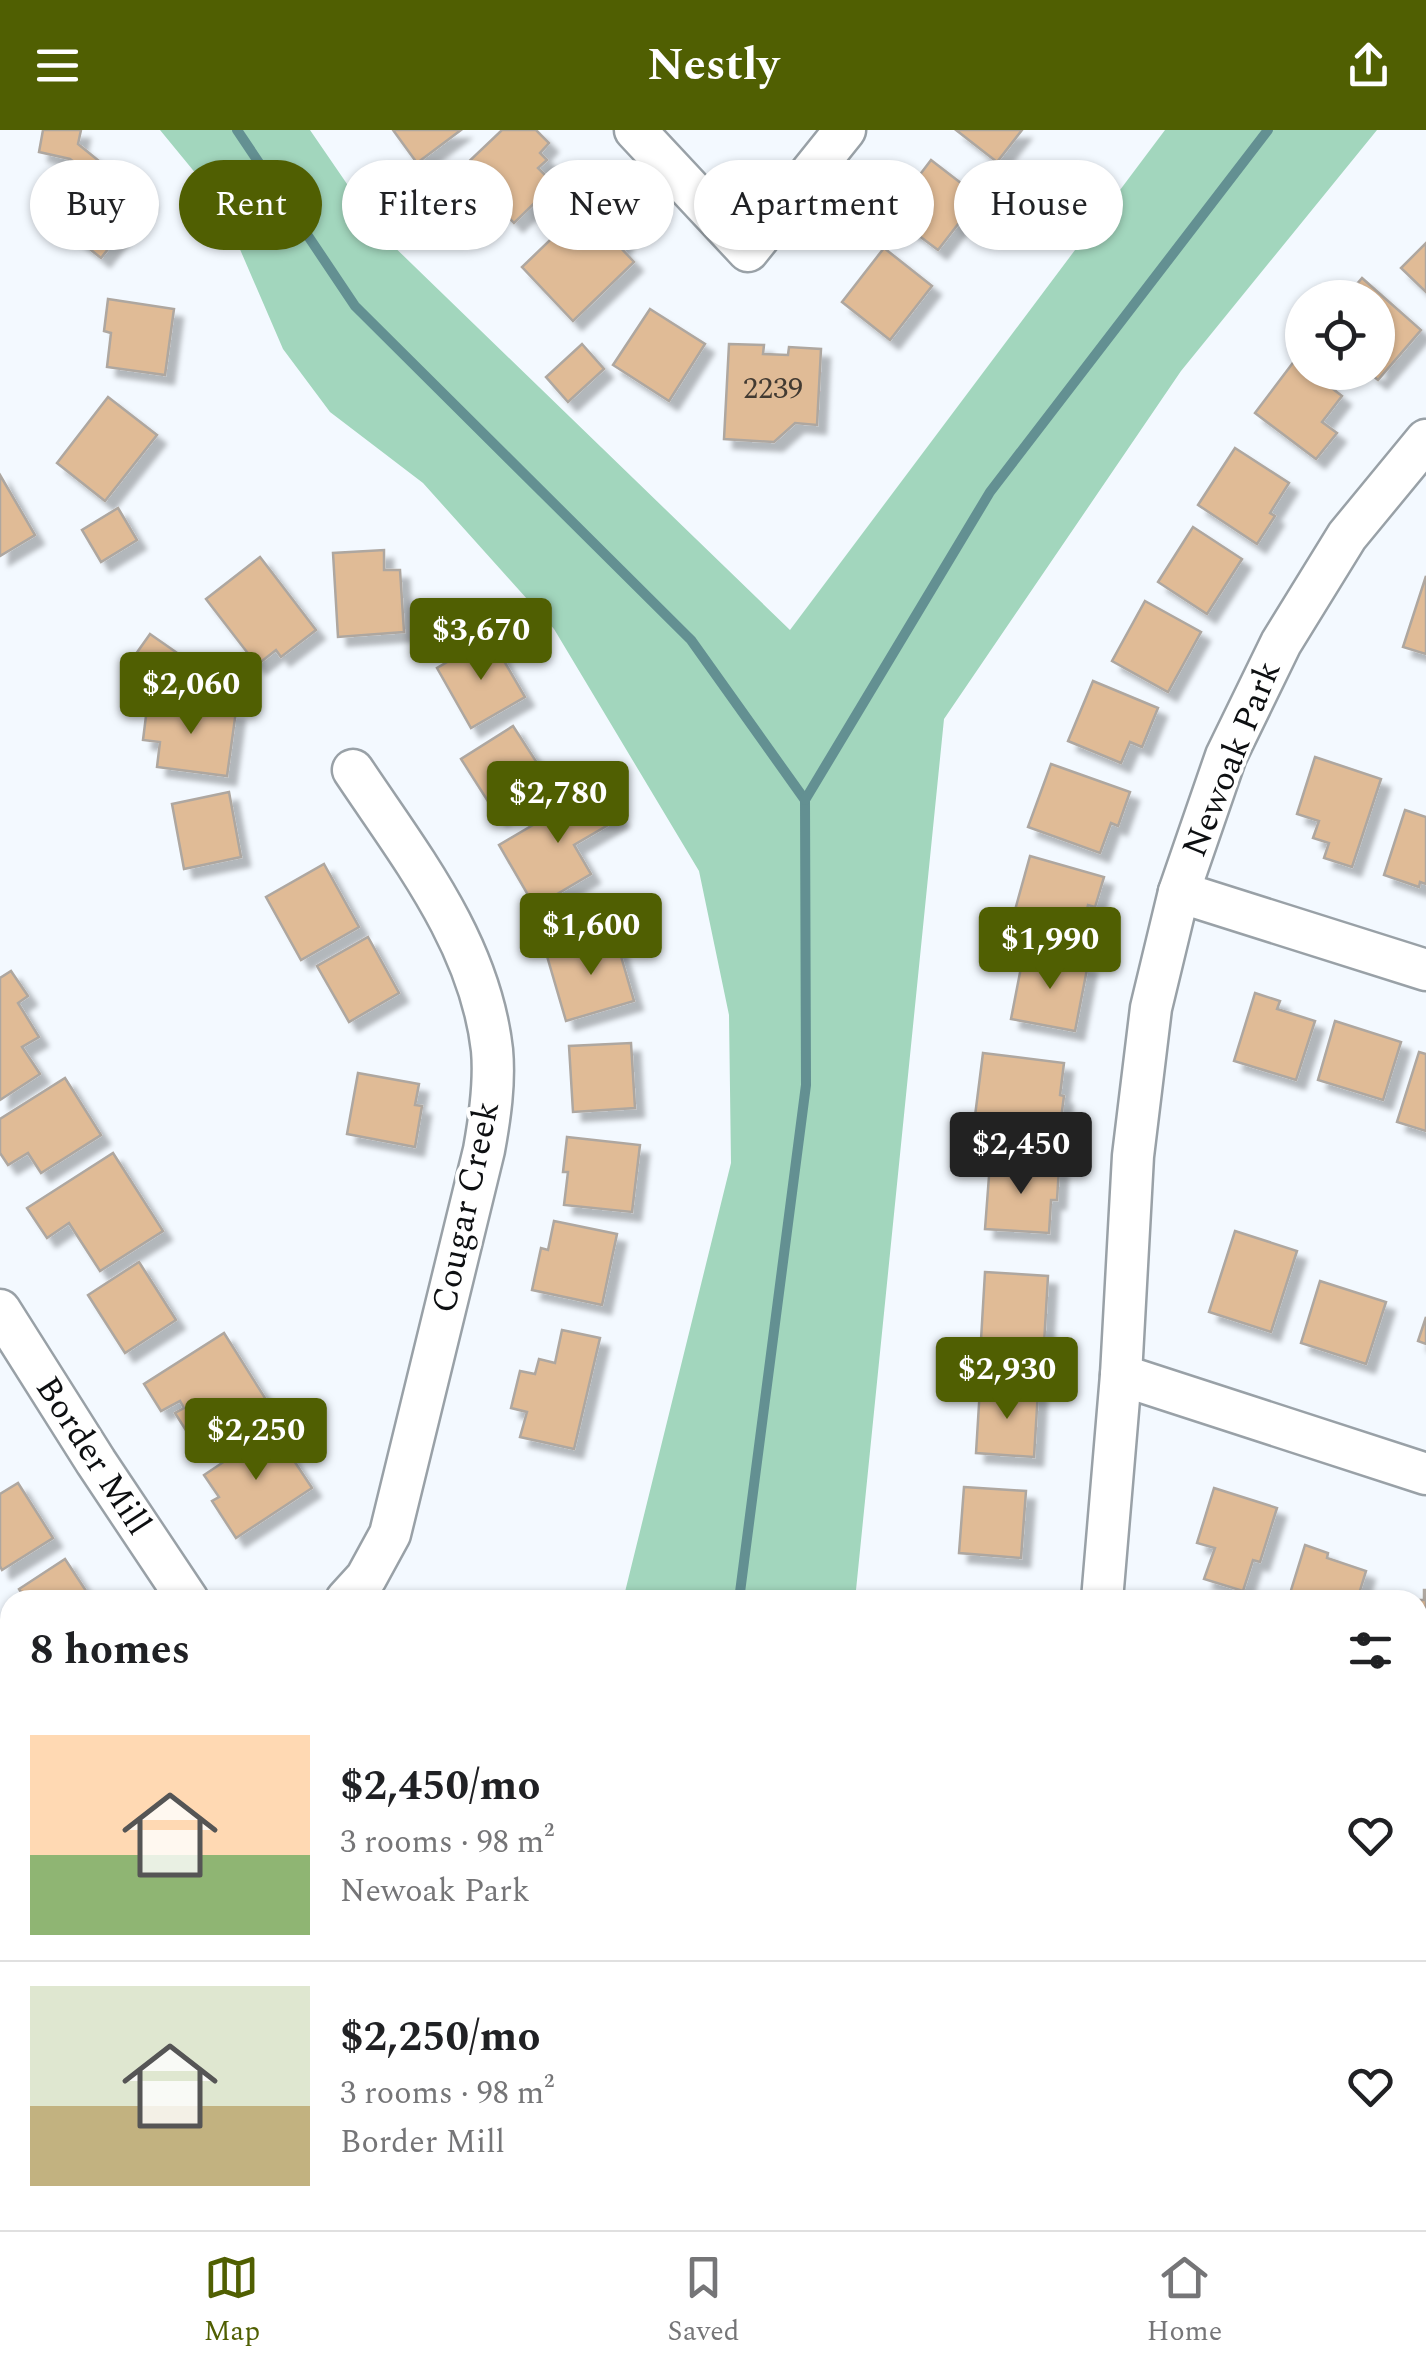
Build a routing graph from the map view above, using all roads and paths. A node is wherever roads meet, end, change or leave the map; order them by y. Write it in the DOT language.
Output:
graph roads {
  1 [pos="635,130"];
  2 [pos="846,130"];
  3 [pos="1422,450"];
  4 [pos="353,770"];
  5 [pos="1179,892"];
  6 [pos="1426,970"];
  7 [pos="0,1310"];
  8 [pos="1121,1375"];
  9 [pos="1426,1474"];
  10 [pos="181,1590"];
  11 [pos="355,1590"];
  12 [pos="1103,1590"];
  1 -- 2 [label="street"];
  3 -- 5 [label="street, Newoak Park"];
  4 -- 11 [label="street, Cougar Creek"];
  5 -- 6 [label="street"];
  5 -- 8 [label="street, Newoak Park"];
  7 -- 10 [label="street, Border Mill"];
  8 -- 9 [label="street"];
  8 -- 12 [label="street, Newoak Park"];
}
